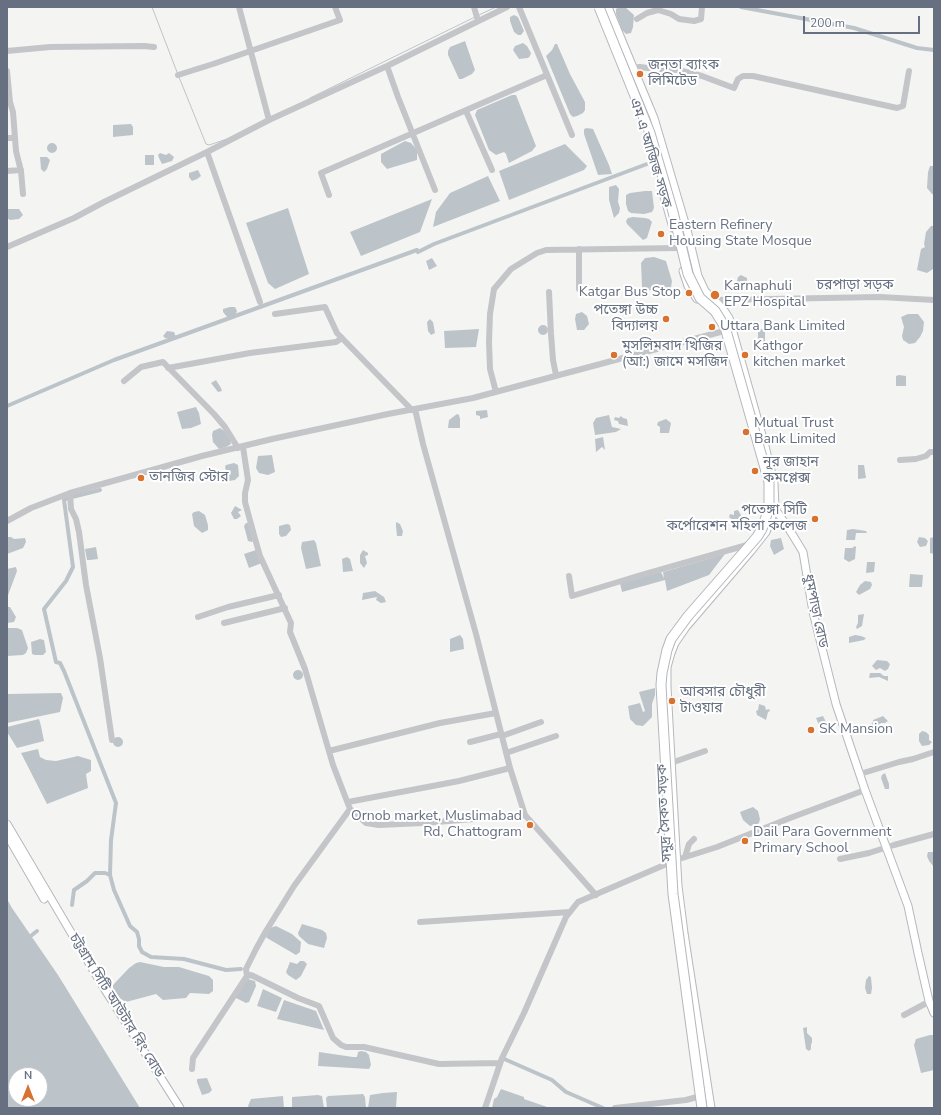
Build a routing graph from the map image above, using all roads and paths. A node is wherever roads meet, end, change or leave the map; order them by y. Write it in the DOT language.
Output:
graph roads {
  1 [pos="239,7"];
  2 [pos="335,7"];
  3 [pos="474,7"];
  4 [pos="507,7"];
  5 [pos="519,7"];
  6 [pos="598,7"];
  7 [pos="605,7"];
  8 [pos="608,7"];
  9 [pos="702,7"];
  10 [pos="638,18"];
  11 [pos="478,21"];
  12 [pos="154,47"];
  13 [pos="7,51"];
  14 [pos="252,51"];
  15 [pos="387,66"];
  16 [pos="633,68"];
  17 [pos="7,71"];
  18 [pos="909,71"];
  19 [pos="178,75"];
  20 [pos="547,75"];
  21 [pos="466,111"];
  22 [pos="10,113"];
  23 [pos="269,120"];
  24 [pos="412,133"];
  25 [pos="572,135"];
  26 [pos="7,138"];
  27 [pos="16,138"];
  28 [pos="207,152"];
  29 [pos="20,170"];
  30 [pos="492,170"];
  31 [pos="7,171"];
  32 [pos="435,190"];
  33 [pos="23,194"];
  34 [pos="329,195"];
  35 [pos="7,247"];
  36 [pos="678,248"];
  37 [pos="579,249"];
  38 [pos="579,289"];
  39 [pos="549,292"];
  40 [pos="714,300"];
  41 [pos="934,300"];
  42 [pos="260,302"];
  43 [pos="701,302"];
  44 [pos="275,314"];
  45 [pos="724,331"];
  46 [pos="342,338"];
  47 [pos="168,368"];
  48 [pos="556,375"];
  49 [pos="124,381"];
  50 [pos="496,392"];
  51 [pos="414,409"];
  52 [pos="240,447"];
  53 [pos="934,452"];
  54 [pos="900,460"];
  55 [pos="70,493"];
  56 [pos="770,508"];
  57 [pos="7,520"];
  58 [pos="747,545"];
  59 [pos="569,576"];
  60 [pos="279,595"];
  61 [pos="285,608"];
  62 [pos="198,617"];
  63 [pos="224,623"];
  64 [pos="496,713"];
  65 [pos="541,722"];
  66 [pos="502,735"];
  67 [pos="556,736"];
  68 [pos="112,740"];
  69 [pos="470,742"];
  70 [pos="329,751"];
  71 [pos="705,751"];
  72 [pos="934,752"];
  73 [pos="506,753"];
  74 [pos="670,763"];
  75 [pos="510,768"];
  76 [pos="860,774"];
  77 [pos="865,790"];
  78 [pos="348,802"];
  79 [pos="350,809"];
  80 [pos="525,815"];
  81 [pos="7,824"];
  82 [pos="934,834"];
  83 [pos="7,835"];
  84 [pos="694,839"];
  85 [pos="887,848"];
  86 [pos="685,857"];
  87 [pos="840,859"];
  88 [pos="676,860"];
  89 [pos="668,864"];
  90 [pos="596,895"];
  91 [pos="51,903"];
  92 [pos="570,912"];
  93 [pos="420,922"];
  94 [pos="247,976"];
  95 [pos="932,1000"];
  96 [pos="934,1013"];
  97 [pos="904,1015"];
  98 [pos="500,1063"];
  99 [pos="192,1069"];
  100 [pos="697,1097"];
  101 [pos="174,1108"];
  102 [pos="180,1108"];
  103 [pos="485,1108"];
  104 [pos="615,1108"];
  105 [pos="698,1108"];
  106 [pos="702,1108"];
  107 [pos="707,1108"];
  108 [pos="711,1108"];
  1 -- 14 [label="street"];
  2 -- 14 [label="street"];
  3 -- 11 [label="street"];
  4 -- 11 [label="street"];
  5 -- 20 [label="street"];
  6 -- 36 [label="main road, এম এ আজিজ সড়ক"];
  6 -- 56 [label="highway, bridge"];
  7 -- 107 [label="highway, bridge"];
  8 -- 16 [label="main road"];
  9 -- 10 [label="street"];
  11 -- 15 [label="street"];
  12 -- 13 [label="street"];
  14 -- 19 [label="street"];
  14 -- 23 [label="street"];
  15 -- 23 [label="street"];
  15 -- 24 [label="street"];
  16 -- 18 [label="street"];
  16 -- 40 [label="main road"];
  17 -- 22 [label="street"];
  20 -- 21 [label="street"];
  20 -- 25 [label="street"];
  21 -- 24 [label="street"];
  21 -- 30 [label="street"];
  22 -- 27 [label="street"];
  23 -- 28 [label="street"];
  24 -- 32 [label="street"];
  24 -- 34 [label="street"];
  26 -- 27 [label="street"];
  27 -- 29 [label="street"];
  28 -- 35 [label="street"];
  28 -- 42 [label="street"];
  29 -- 31 [label="street"];
  29 -- 33 [label="street"];
  36 -- 37 [label="street"];
  36 -- 43 [label="main road, এম এ আজিজ সড়ক"];
  37 -- 38 [label="street"];
  37 -- 50 [label="street"];
  39 -- 48 [label="street"];
  40 -- 41 [label="street, চরপাড়া সড়ক"];
  40 -- 43 [label="street, চরপাড়া সড়ক"];
  40 -- 56 [label="main road"];
  43 -- 45 [label="main road, এম এ আজিজ সড়ক"];
  44 -- 46 [label="street"];
  45 -- 48 [label="street"];
  45 -- 56 [label="main road, এম এ আজিজ সড়ক"];
  46 -- 47 [label="street"];
  46 -- 51 [label="street"];
  47 -- 49 [label="street"];
  47 -- 52 [label="street"];
  48 -- 50 [label="street"];
  50 -- 51 [label="street"];
  51 -- 52 [label="street"];
  51 -- 64 [label="street"];
  52 -- 55 [label="street"];
  52 -- 60 [label="street"];
  53 -- 54 [label="street"];
  55 -- 57 [label="street"];
  55 -- 68 [label="street"];
  56 -- 58 [label="main road, সমুদ্র সৈকত সড়ক"];
  56 -- 74 [label="main road, সমুদ্র সৈকত সড়ক"];
  56 -- 76 [label="main road, ধুমপাড়া রোড"];
  56 -- 106 [label="highway, bridge"];
  58 -- 59 [label="street"];
  58 -- 89 [label="main road, সমুদ্র সৈকত সড়ক"];
  60 -- 61 [label="street"];
  60 -- 62 [label="street"];
  61 -- 63 [label="street"];
  61 -- 70 [label="street"];
  64 -- 66 [label="street"];
  64 -- 70 [label="street"];
  65 -- 66 [label="street"];
  66 -- 69 [label="street"];
  66 -- 73 [label="street"];
  67 -- 73 [label="street"];
  70 -- 78 [label="street"];
  71 -- 74 [label="street"];
  72 -- 76 [label="street"];
  73 -- 75 [label="street"];
  74 -- 88 [label="main road, সমুদ্র সৈকত সড়ক"];
  75 -- 78 [label="street"];
  75 -- 80 [label="street"];
  76 -- 77 [label="main road, ধুমপাড়া রোড"];
  77 -- 85 [label="main road, ধুমপাড়া রোড"];
  77 -- 86 [label="street"];
  78 -- 79 [label="street"];
  79 -- 80 [label="street"];
  79 -- 94 [label="street"];
  80 -- 90 [label="street"];
  81 -- 91 [label="main road"];
  82 -- 85 [label="street"];
  83 -- 91 [label="main road"];
  84 -- 86 [label="street"];
  85 -- 87 [label="street"];
  85 -- 95 [label="main road, ধুমপাড়া রোড"];
  86 -- 88 [label="street"];
  88 -- 89 [label="street"];
  88 -- 108 [label="main road, সমুদ্র সৈকত সড়ক"];
  89 -- 90 [label="street"];
  89 -- 100 [label="main road, সমুদ্র সৈকত সড়ক"];
  90 -- 92 [label="street"];
  91 -- 101 [label="main road, চট্টগ্রাম সিটি আউটার রিং রোড"];
  91 -- 102 [label="main road, চট্টগ্রাম সিটি আউটার রিং রোড"];
  92 -- 93 [label="street"];
  92 -- 98 [label="street"];
  94 -- 98 [label="street"];
  94 -- 99 [label="street"];
  95 -- 96 [label="main road, ধুমপাড়া রোড"];
  95 -- 97 [label="street"];
  98 -- 103 [label="street"];
  100 -- 104 [label="street"];
  100 -- 105 [label="main road, সমুদ্র সৈকত সড়ক"];
}
